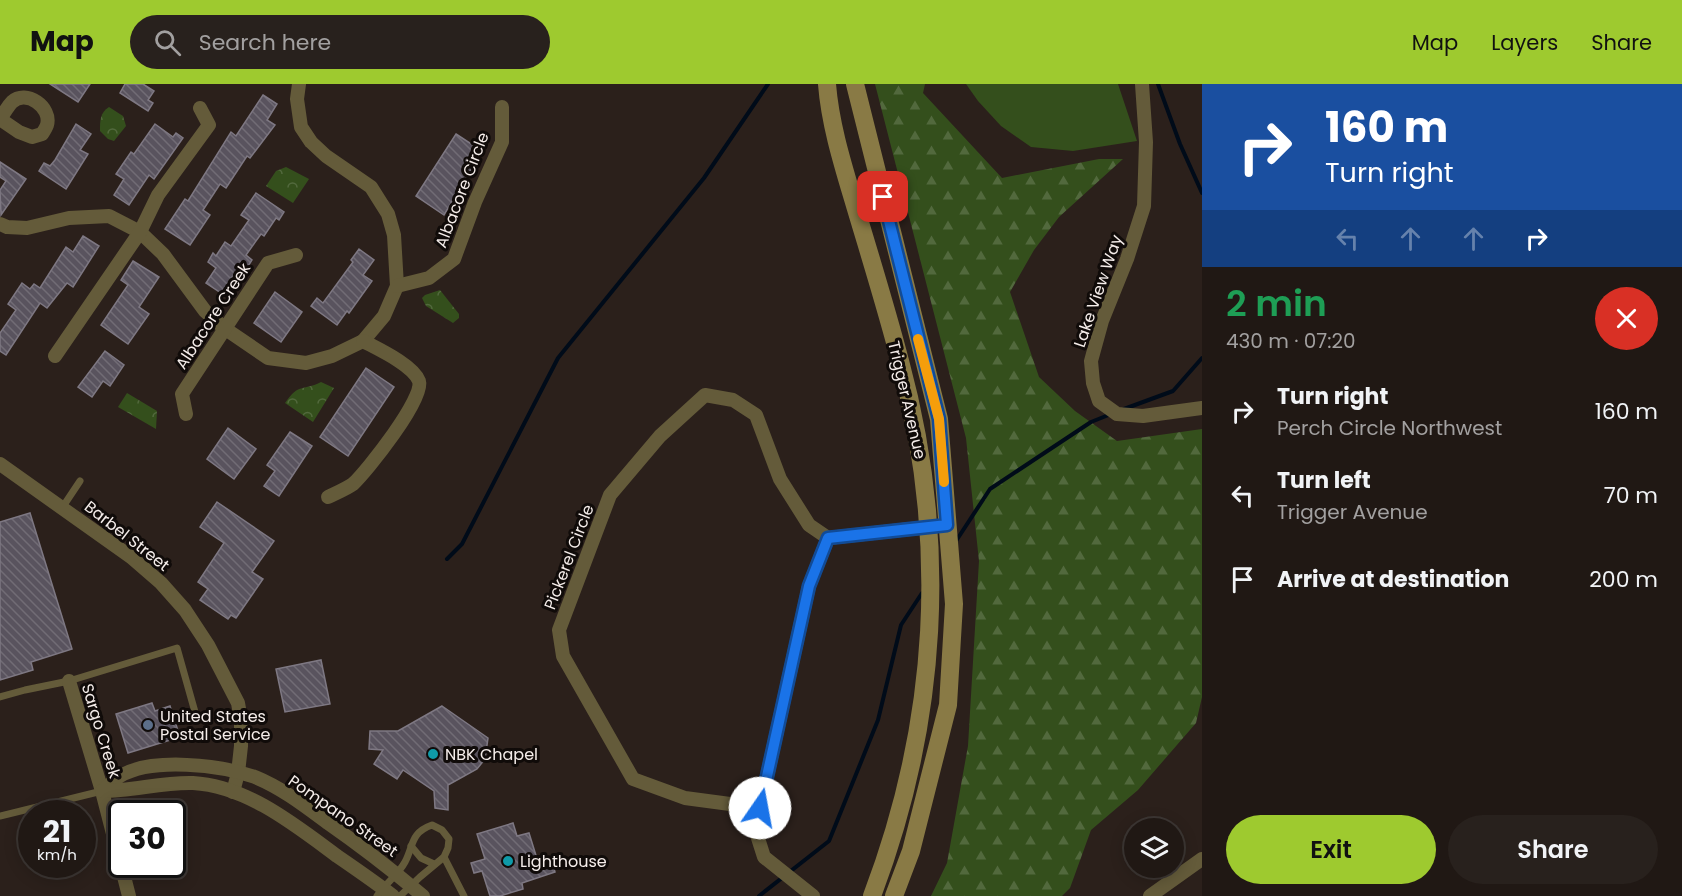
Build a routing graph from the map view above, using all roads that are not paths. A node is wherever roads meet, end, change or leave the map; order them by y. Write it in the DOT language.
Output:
graph roads {
  1 [pos="299,84"];
  2 [pos="827,84"];
  3 [pos="855,84"];
  4 [pos="1142,84"];
  5 [pos="502,107"];
  6 [pos="200,108"];
  7 [pos="0,224"];
  8 [pos="140,232"];
  9 [pos="296,255"];
  10 [pos="397,286"];
  11 [pos="224,328"];
  12 [pos="363,341"];
  13 [pos="55,356"];
  14 [pos="1202,408"];
  15 [pos="186,414"];
  16 [pos="0,464"];
  17 [pos="80,481"];
  18 [pos="328,497"];
  19 [pos="62,508"];
  20 [pos="947,525"];
  21 [pos="928,527"];
  22 [pos="828,538"];
  23 [pos="69,681"];
  24 [pos="0,697"];
  25 [pos="195,712"];
  26 [pos="238,773"];
  27 [pos="102,791"];
  28 [pos="233,792"];
  29 [pos="760,808"];
  30 [pos="0,816"];
  31 [pos="411,846"];
  32 [pos="444,857"];
  33 [pos="1202,859"];
  34 [pos="434,864"];
  35 [pos="395,874"];
  36 [pos="411,886"];
  37 [pos="384,893"];
  38 [pos="129,896"];
  39 [pos="400,896"];
  40 [pos="423,896"];
  41 [pos="464,896"];
  42 [pos="813,896"];
  43 [pos="872,896"];
  44 [pos="894,896"];
  45 [pos="1150,896"];
  1 -- 10 [label="street"];
  2 -- 21 [label="main road, Trigger Avenue"];
  3 -- 20 [label="main road, Trigger Avenue"];
  4 -- 14 [label="street, Lake View Way"];
  5 -- 10 [label="street, Albacore Circle"];
  6 -- 8 [label="street"];
  7 -- 8 [label="street"];
  8 -- 11 [label="street"];
  8 -- 13 [label="street"];
  9 -- 11 [label="street, Albacore Creek"];
  10 -- 12 [label="street"];
  11 -- 12 [label="street"];
  11 -- 15 [label="street, Albacore Creek"];
  12 -- 18 [label="street"];
  16 -- 19 [label="street, Barbel Street"];
  17 -- 19 [label="lane"];
  19 -- 26 [label="street, Barbel Street"];
  20 -- 21 [label="street"];
  20 -- 44 [label="main road, Trigger Avenue"];
  21 -- 22 [label="street"];
  21 -- 43 [label="main road, Trigger Avenue"];
  22 -- 29 [label="street"];
  22 -- 29 [label="street, Pickerel Circle"];
  23 -- 24 [label="lane"];
  23 -- 25 [label="lane"];
  23 -- 27 [label="street, Sargo Creek"];
  26 -- 27 [label="street, Pompano Street"];
  26 -- 28 [label="street, Barbel Street"];
  26 -- 35 [label="street, Pompano Street"];
  27 -- 28 [label="street"];
  27 -- 30 [label="lane"];
  27 -- 38 [label="street, Sargo Creek"];
  28 -- 37 [label="street"];
  29 -- 42 [label="street"];
  31 -- 32 [label="lane"];
  31 -- 34 [label="lane"];
  31 -- 35 [label="lane"];
  32 -- 34 [label="lane"];
  32 -- 41 [label="lane"];
  33 -- 45 [label="street"];
  34 -- 36 [label="lane"];
  35 -- 36 [label="street, Pompano Street"];
  35 -- 37 [label="lane"];
  36 -- 39 [label="lane"];
  36 -- 40 [label="street, Pompano Street"];
}
